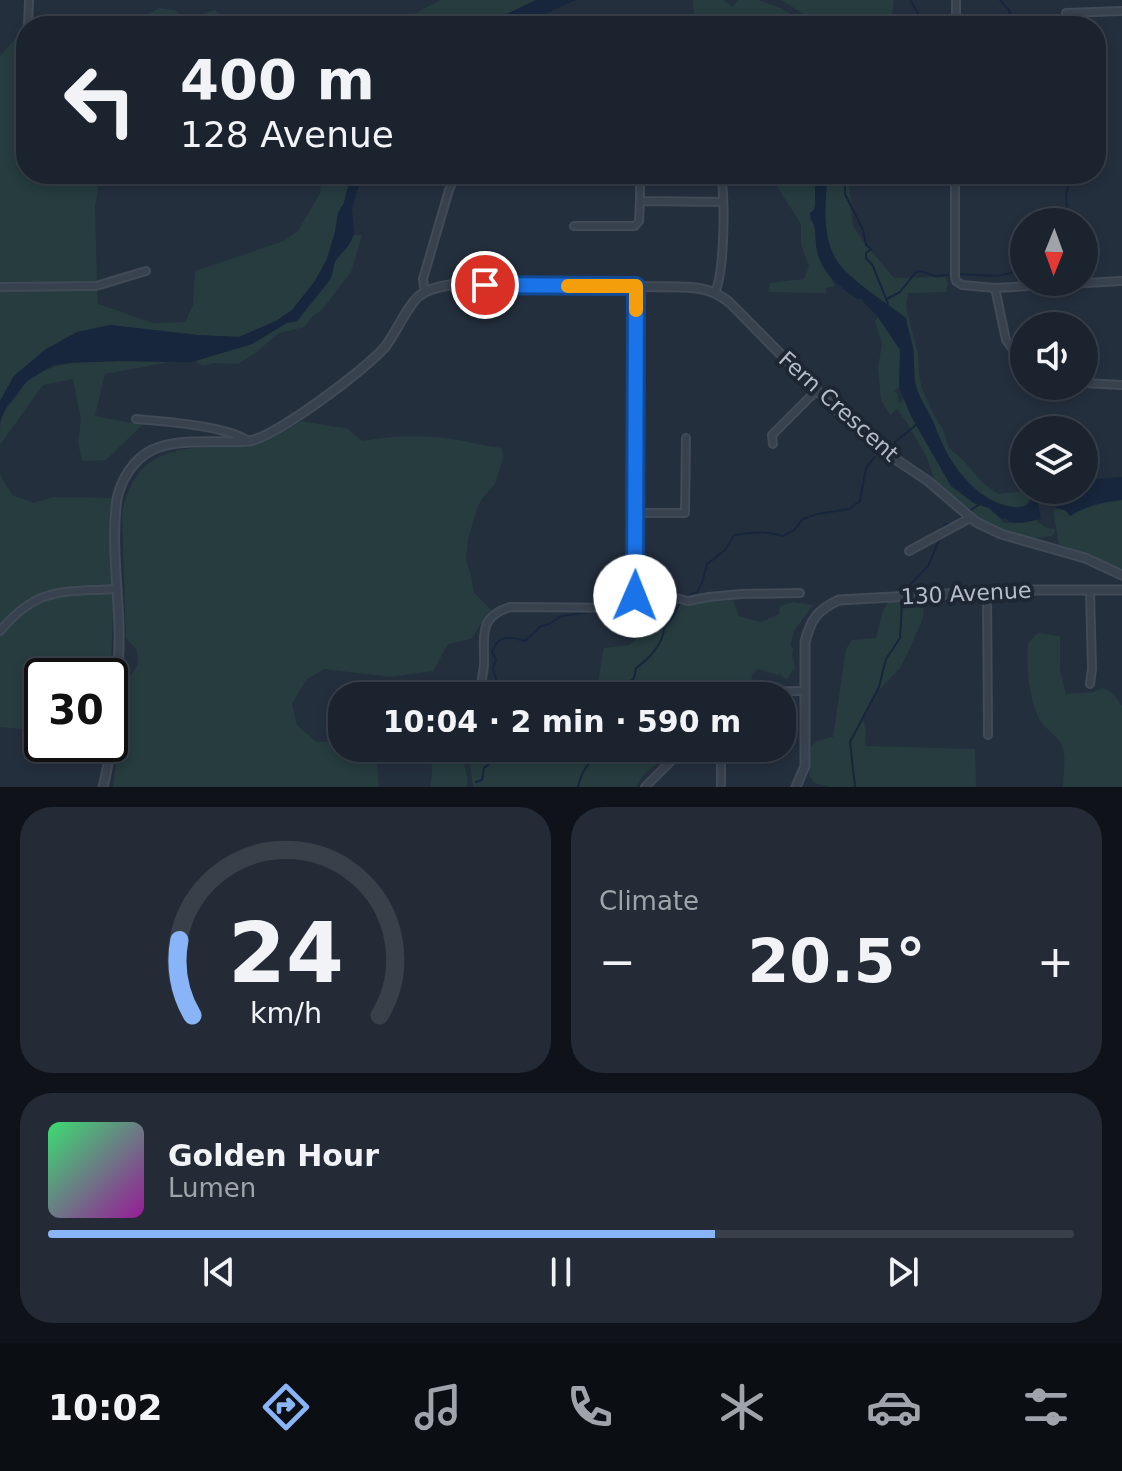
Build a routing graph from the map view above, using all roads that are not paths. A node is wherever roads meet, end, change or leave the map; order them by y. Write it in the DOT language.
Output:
graph roads {
  1 [pos="1122,11"];
  2 [pos="1066,13"];
  3 [pos="452,184"];
  4 [pos="640,184"];
  5 [pos="722,184"];
  6 [pos="955,184"];
  7 [pos="640,201"];
  8 [pos="723,202"];
  9 [pos="574,226"];
  10 [pos="146,271"];
  11 [pos="1122,281"];
  12 [pos="636,286"];
  13 [pos="0,287"];
  14 [pos="995,288"];
  15 [pos="425,292"];
  16 [pos="715,293"];
  17 [pos="1010,345"];
  18 [pos="1098,384"];
  19 [pos="1122,385"];
  20 [pos="817,390"];
  21 [pos="136,419"];
  22 [pos="686,438"];
  23 [pos="249,441"];
  24 [pos="773,444"];
  25 [pos="636,513"];
  26 [pos="967,515"];
  27 [pos="909,551"];
  28 [pos="1122,575"];
  29 [pos="116,589"];
  30 [pos="1090,590"];
  31 [pos="1122,590"];
  32 [pos="987,591"];
  33 [pos="800,593"];
  34 [pos="635,596"];
  35 [pos="0,631"];
  36 [pos="481,682"];
  37 [pos="1090,684"];
  38 [pos="796,691"];
  39 [pos="805,691"];
  40 [pos="988,735"];
  41 [pos="670,762"];
  42 [pos="721,762"];
  43 [pos="103,787"];
  44 [pos="645,787"];
  45 [pos="721,787"];
  46 [pos="796,787"];
  1 -- 2 [label="street"];
  3 -- 15 [label="street"];
  4 -- 7 [label="street"];
  5 -- 8 [label="street"];
  6 -- 14 [label="street"];
  7 -- 8 [label="street"];
  7 -- 9 [label="street"];
  8 -- 16 [label="street"];
  10 -- 13 [label="street"];
  11 -- 14 [label="street"];
  12 -- 15 [label="street"];
  12 -- 16 [label="street"];
  12 -- 25 [label="street"];
  14 -- 17 [label="street"];
  15 -- 23 [label="street"];
  16 -- 20 [label="street, Fern Crescent"];
  18 -- 19 [label="street"];
  20 -- 24 [label="street"];
  20 -- 26 [label="street, Fern Crescent"];
  21 -- 23 [label="street"];
  22 -- 25 [label="street"];
  23 -- 29 [label="street"];
  25 -- 34 [label="street"];
  26 -- 27 [label="street"];
  26 -- 28 [label="street, Fern Crescent"];
  29 -- 35 [label="street"];
  29 -- 43 [label="street"];
  30 -- 31 [label="street, 130 Avenue"];
  30 -- 32 [label="street, 130 Avenue"];
  30 -- 37 [label="street"];
  32 -- 39 [label="street, 130 Avenue"];
  32 -- 40 [label="street"];
  33 -- 34 [label="street"];
  34 -- 36 [label="street"];
  38 -- 39 [label="street"];
  39 -- 46 [label="street"];
  41 -- 44 [label="street"];
  42 -- 45 [label="street"];
}
